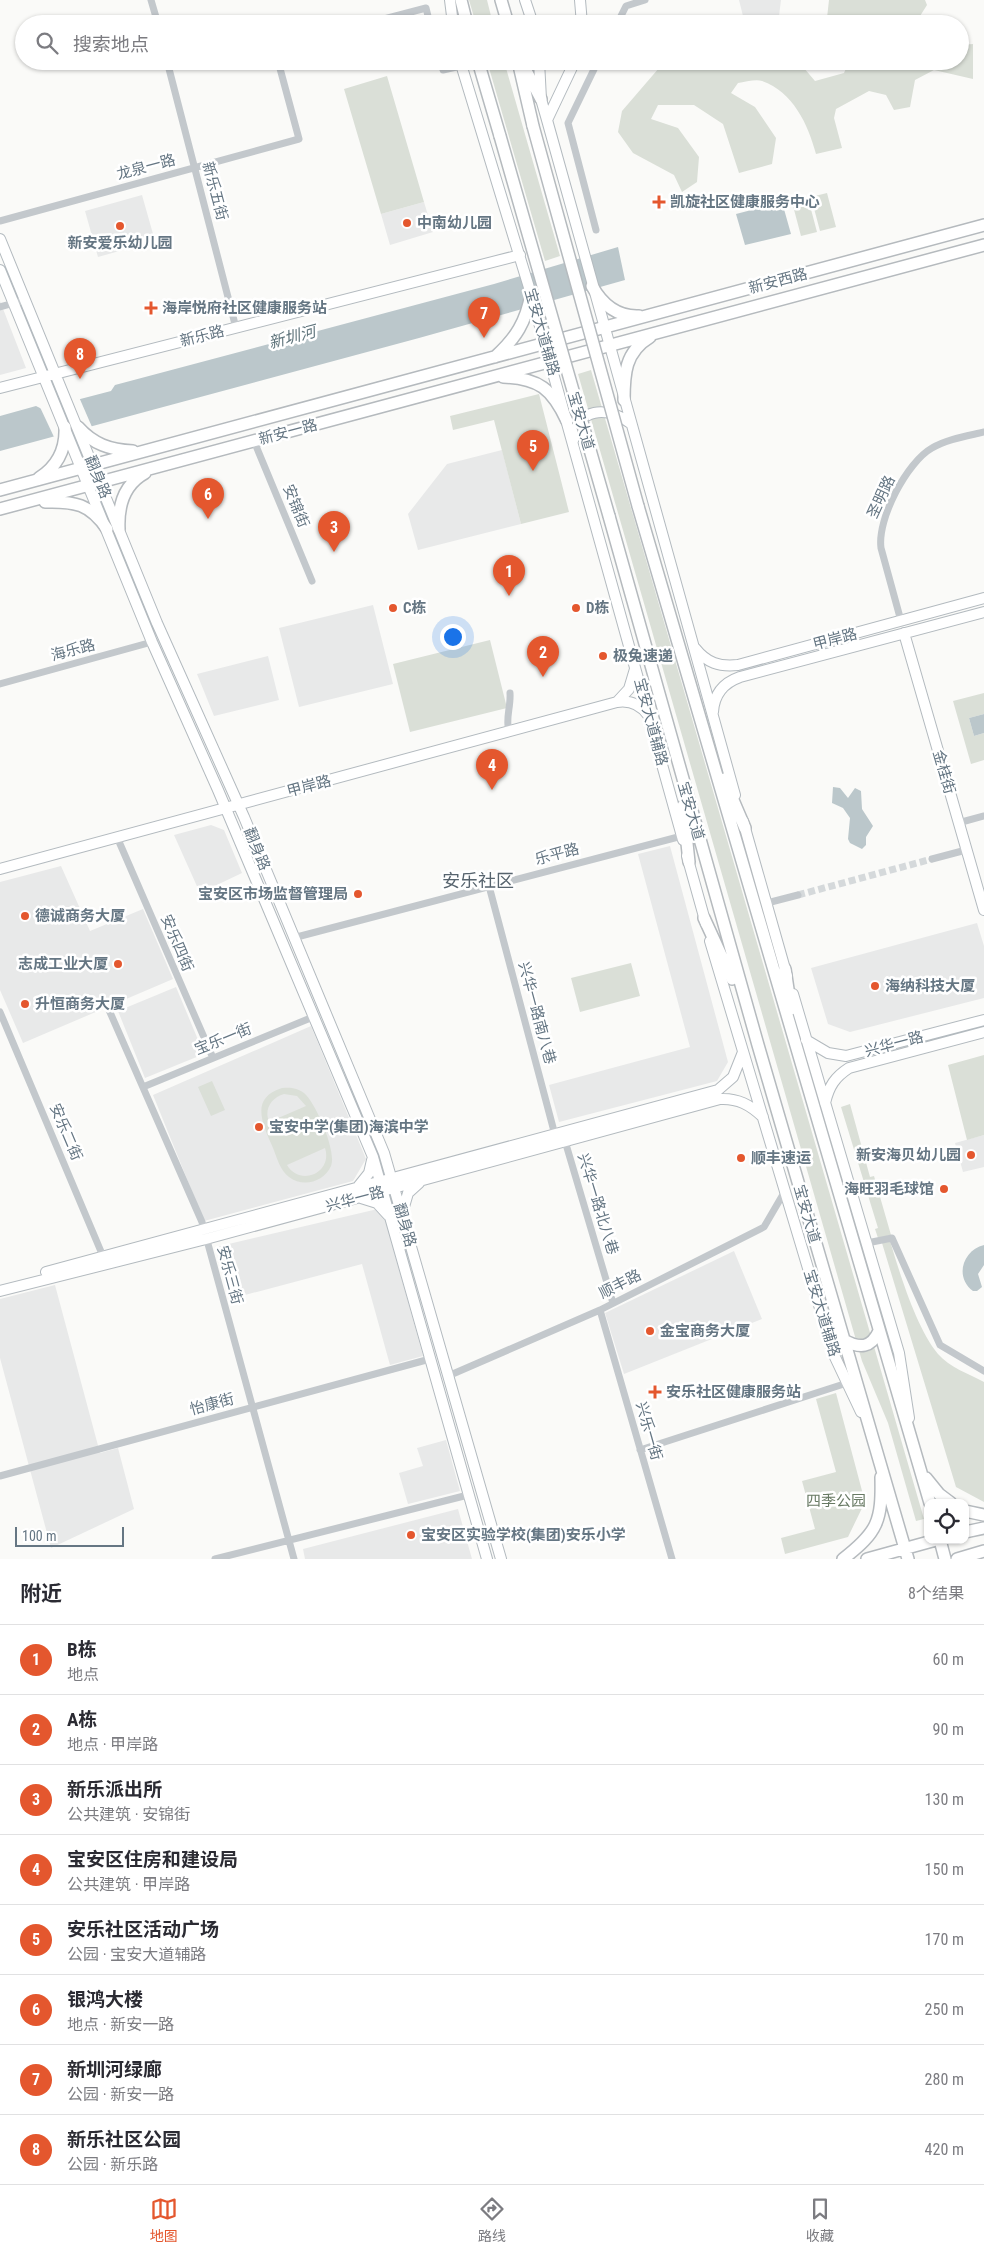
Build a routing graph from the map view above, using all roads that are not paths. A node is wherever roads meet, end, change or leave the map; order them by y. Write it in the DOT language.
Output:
graph roads {
  1 [pos="152,0"];
  2 [pos="450,0"];
  3 [pos="460,0"];
  4 [pos="501,0"];
  5 [pos="525,0"];
  6 [pos="573,0"];
  7 [pos="580,0"];
  8 [pos="645,0"];
  9 [pos="156,15"];
  10 [pos="399,15"];
  11 [pos="428,15"];
  12 [pos="452,15"];
  13 [pos="464,15"];
  14 [pos="505,15"];
  15 [pos="529,15"];
  16 [pos="575,15"];
  17 [pos="581,15"];
  18 [pos="622,15"];
  19 [pos="169,70"];
  20 [pos="280,70"];
  21 [pos="462,70"];
  22 [pos="481,70"];
  23 [pos="522,70"];
  24 [pos="525,70"];
  25 [pos="540,70"];
  26 [pos="571,70"];
  27 [pos="594,70"];
  28 [pos="541,100"];
  29 [pos="547,120"];
  30 [pos="195,168"];
  31 [pos="0,221"];
  32 [pos="984,225"];
  33 [pos="596,230"];
  34 [pos="0,239"];
  35 [pos="984,245"];
  36 [pos="520,255"];
  37 [pos="0,270"];
  38 [pos="594,291"];
  39 [pos="531,294"];
  40 [pos="25,300"];
  41 [pos="14,303"];
  42 [pos="0,307"];
  43 [pos="532,313"];
  44 [pos="658,314"];
  45 [pos="236,328"];
  46 [pos="604,328"];
  47 [pos="664,330"];
  48 [pos="572,337"];
  49 [pos="545,344"];
  50 [pos="609,345"];
  51 [pos="577,354"];
  52 [pos="494,358"];
  53 [pos="550,361"];
  54 [pos="494,376"];
  55 [pos="57,377"];
  56 [pos="46,381"];
  57 [pos="0,388"];
  58 [pos="624,400"];
  59 [pos="567,421"];
  60 [pos="630,423"];
  61 [pos="66,427"];
  62 [pos="78,427"];
  63 [pos="984,432"];
  64 [pos="88,441"];
  65 [pos="254,441"];
  66 [pos="573,442"];
  67 [pos="68,445"];
  68 [pos="152,450"];
  69 [pos="88,467"];
  70 [pos="157,467"];
  71 [pos="32,482"];
  72 [pos="95,484"];
  73 [pos="0,490"];
  74 [pos="26,502"];
  75 [pos="0,509"];
  76 [pos="107,529"];
  77 [pos="119,529"];
  78 [pos="312,581"];
  79 [pos="984,598"];
  80 [pos="984,612"];
  81 [pos="901,621"];
  82 [pos="904,633"];
  83 [pos="847,636"];
  84 [pos="152,642"];
  85 [pos="692,644"];
  86 [pos="851,647"];
  87 [pos="636,668"];
  88 [pos="0,684"];
  89 [pos="510,693"];
  90 [pos="617,702"];
  91 [pos="649,716"];
  92 [pos="713,718"];
  93 [pos="704,730"];
  94 [pos="509,732"];
  95 [pos="671,740"];
  96 [pos="238,804"];
  97 [pos="225,808"];
  98 [pos="984,816"];
  99 [pos="958,823"];
  100 [pos="745,828"];
  101 [pos="682,836"];
  102 [pos="117,837"];
  103 [pos="966,850"];
  104 [pos="932,859"];
  105 [pos="689,862"];
  106 [pos="0,869"];
  107 [pos="489,886"];
  108 [pos="798,895"];
  109 [pos="767,903"];
  110 [pos="984,910"];
  111 [pos="704,918"];
  112 [pos="293,938"];
  113 [pos="785,969"];
  114 [pos="109,1010"];
  115 [pos="0,1012"];
  116 [pos="313,1017"];
  117 [pos="984,1020"];
  118 [pos="984,1032"];
  119 [pos="806,1040"];
  120 [pos="758,1045"];
  121 [pos="795,1045"];
  122 [pos="743,1051"];
  123 [pos="213,1058"];
  124 [pos="143,1087"];
  125 [pos="825,1104"];
  126 [pos="763,1117"];
  127 [pos="555,1135"];
  128 [pos="565,1141"];
  129 [pos="380,1144"];
  130 [pos="369,1149"];
  131 [pos="427,1174"];
  132 [pos="393,1184"];
  133 [pos="381,1187"];
  134 [pos="354,1190"];
  135 [pos="785,1191"];
  136 [pos="348,1200"];
  137 [pos="404,1218"];
  138 [pos="392,1223"];
  139 [pos="205,1235"];
  140 [pos="867,1243"];
  141 [pos="105,1260"];
  142 [pos="0,1284"];
  143 [pos="0,1290"];
  144 [pos="613,1303"];
  145 [pos="600,1310"];
  146 [pos="879,1331"];
  147 [pos="844,1340"];
  148 [pos="430,1359"];
  149 [pos="984,1371"];
  150 [pos="448,1376"];
  151 [pos="847,1383"];
  152 [pos="252,1408"];
  153 [pos="872,1435"];
  154 [pos="912,1437"];
  155 [pos="640,1450"];
  156 [pos="881,1462"];
  157 [pos="921,1470"];
  158 [pos="0,1476"];
  159 [pos="468,1496"];
  160 [pos="929,1499"];
  161 [pos="946,1499"];
  162 [pos="969,1512"];
  163 [pos="984,1515"];
  164 [pos="984,1528"];
  165 [pos="969,1531"];
  166 [pos="288,1541"];
  167 [pos="928,1544"];
  168 [pos="941,1544"];
  169 [pos="984,1551"];
  170 [pos="907,1554"];
  171 [pos="215,1559"];
  172 [pos="294,1559"];
  173 [pos="487,1559"];
  174 [pos="501,1559"];
  175 [pos="672,1559"];
  176 [pos="843,1559"];
  177 [pos="867,1559"];
  178 [pos="945,1559"];
  179 [pos="956,1559"];
  1 -- 9 [label="street"];
  2 -- 12 [label="main road"];
  3 -- 13 [label="main road"];
  4 -- 14 [label="main road"];
  5 -- 15 [label="main road"];
  6 -- 16 [label="main road"];
  7 -- 17 [label="main road"];
  8 -- 18 [label="street"];
  10 -- 11 [label="street"];
  19 -- 30 [label="street, 新乐五街"];
  20 -- 30 [label="street, 龙泉一路"];
  21 -- 36 [label="main road, 宝安大道辅路"];
  22 -- 95 [label="main road, 宝安大道, bridge"];
  23 -- 93 [label="main road, bridge"];
  24 -- 28 [label="main road"];
  25 -- 28 [label="main road"];
  26 -- 29 [label="main road"];
  27 -- 33 [label="street"];
  28 -- 29 [label="main road"];
  29 -- 38 [label="main road"];
  30 -- 31 [label="street, 龙泉一路"];
  30 -- 45 [label="street, 新乐五街"];
  32 -- 44 [label="main road, 新安西路"];
  34 -- 40 [label="main road"];
  35 -- 47 [label="main road, 新安西路"];
  36 -- 39 [label="main road, 宝安大道辅路"];
  36 -- 45 [label="main road, 新乐路"];
  37 -- 41 [label="main road"];
  38 -- 44 [label="main road"];
  38 -- 46 [label="main road"];
  39 -- 43 [label="main road"];
  40 -- 41 [label="street"];
  40 -- 55 [label="main road"];
  41 -- 42 [label="street"];
  41 -- 56 [label="main road"];
  43 -- 49 [label="main road, 宝安大道辅路"];
  43 -- 52 [label="main road"];
  44 -- 46 [label="main road, 新安西路"];
  45 -- 55 [label="main road, 新乐路"];
  46 -- 48 [label="main road, 新安西路"];
  46 -- 50 [label="main road"];
  47 -- 50 [label="main road, 新安西路"];
  47 -- 58 [label="main road"];
  48 -- 49 [label="main road, 新安一路"];
  49 -- 52 [label="main road, 新安一路"];
  49 -- 53 [label="main road, 宝安大道辅路"];
  50 -- 51 [label="main road, 新安西路"];
  50 -- 58 [label="main road"];
  51 -- 53 [label="main road, 新安一路"];
  52 -- 68 [label="main road, 新安一路"];
  53 -- 54 [label="main road, 新安一路"];
  53 -- 59 [label="main road, 宝安大道辅路"];
  54 -- 59 [label="main road"];
  54 -- 65 [label="main road, 新安一路"];
  55 -- 56 [label="main road, 新乐路"];
  55 -- 62 [label="main road"];
  56 -- 57 [label="main road, 新乐路"];
  56 -- 61 [label="main road"];
  58 -- 60 [label="main road"];
  59 -- 66 [label="main road, 宝安大道辅路"];
  60 -- 66 [label="main road"];
  60 -- 85 [label="main road"];
  61 -- 67 [label="main road"];
  62 -- 64 [label="main road"];
  63 -- 81 [label="street, 圣明路"];
  64 -- 68 [label="main road"];
  64 -- 69 [label="main road, 翻身路"];
  65 -- 70 [label="main road, 新安一路"];
  65 -- 78 [label="street, 安锦街"];
  66 -- 87 [label="main road, 宝安大道辅路"];
  67 -- 69 [label="main road, 翻身路"];
  67 -- 71 [label="main road"];
  68 -- 69 [label="main road, 新安一路"];
  69 -- 71 [label="main road, 新安一路"];
  69 -- 72 [label="main road, 翻身路"];
  70 -- 72 [label="main road, 新安一路"];
  70 -- 77 [label="main road"];
  71 -- 73 [label="main road, 新安一路"];
  72 -- 74 [label="main road, 新安一路"];
  72 -- 76 [label="main road, 翻身路"];
  72 -- 77 [label="main road, 翻身路"];
  74 -- 75 [label="main road, 新安一路"];
  74 -- 76 [label="main road"];
  76 -- 84 [label="main road, 翻身路"];
  77 -- 96 [label="main road, 翻身路"];
  79 -- 81 [label="main road, 甲岸路"];
  80 -- 82 [label="main road, 甲岸路"];
  81 -- 83 [label="main road, 甲岸路"];
  82 -- 86 [label="main road, 甲岸路"];
  82 -- 99 [label="main road, 金桂街"];
  83 -- 85 [label="main road, 甲岸路"];
  83 -- 86 [label="main road"];
  84 -- 88 [label="street, 海乐路"];
  84 -- 97 [label="main road, 翻身路"];
  85 -- 92 [label="main road"];
  86 -- 92 [label="main road, 甲岸路"];
  87 -- 90 [label="main road"];
  87 -- 91 [label="main road, 宝安大道辅路"];
  89 -- 94 [label="street"];
  90 -- 91 [label="main road"];
  90 -- 94 [label="main road, 甲岸路"];
  91 -- 101 [label="main road, 宝安大道辅路"];
  92 -- 100 [label="main road"];
  93 -- 100 [label="main road"];
  93 -- 121 [label="main road"];
  94 -- 96 [label="main road, 甲岸路"];
  95 -- 105 [label="main road"];
  95 -- 120 [label="main road, 宝安大道"];
  96 -- 97 [label="main road, 甲岸路"];
  96 -- 112 [label="main road, 翻身路"];
  97 -- 102 [label="main road, 甲岸路"];
  97 -- 116 [label="main road, 翻身路"];
  98 -- 99 [label="street"];
  99 -- 103 [label="main road, 金桂街"];
  100 -- 109 [label="main road"];
  101 -- 105 [label="main road, 宝安大道辅路"];
  101 -- 107 [label="street, 乐平路"];
  102 -- 106 [label="main road, 甲岸路"];
  102 -- 123 [label="street, 安乐四街"];
  103 -- 104 [label="street"];
  103 -- 110 [label="main road, 金桂街"];
  105 -- 111 [label="main road, 宝安大道辅路"];
  107 -- 112 [label="street, 乐平路"];
  107 -- 127 [label="street, 兴华一路南八巷"];
  108 -- 109 [label="street"];
  109 -- 113 [label="main road"];
  111 -- 120 [label="main road"];
  111 -- 122 [label="main road, 宝安大道辅路"];
  112 -- 129 [label="main road, 翻身路"];
  113 -- 119 [label="main road"];
  113 -- 121 [label="main road"];
  114 -- 124 [label="street, 安乐三街"];
  115 -- 141 [label="street, 安乐二街"];
  116 -- 123 [label="street, 宝乐一街"];
  116 -- 130 [label="main road, 翻身路"];
  117 -- 119 [label="main road, 兴华一路"];
  118 -- 125 [label="main road, 兴华一路"];
  119 -- 125 [label="main road"];
  120 -- 147 [label="main road, 宝安大道"];
  121 -- 146 [label="main road"];
  122 -- 126 [label="main road, 宝安大道辅路"];
  122 -- 127 [label="main road, 兴华一路"];
  123 -- 124 [label="street, 宝乐一街"];
  124 -- 139 [label="street, 安乐三街"];
  125 -- 140 [label="main road"];
  126 -- 128 [label="main road, 兴华一路"];
  126 -- 135 [label="main road, 宝安大道辅路"];
  127 -- 128 [label="street"];
  127 -- 131 [label="main road, 兴华一路"];
  128 -- 131 [label="main road, 兴华一路"];
  128 -- 144 [label="street, 兴华一路北八巷"];
  129 -- 131 [label="main road"];
  129 -- 132 [label="main road, 翻身路"];
  130 -- 133 [label="main road, 翻身路"];
  130 -- 134 [label="main road"];
  131 -- 132 [label="main road, 兴华一路"];
  131 -- 137 [label="main road"];
  132 -- 133 [label="main road, 兴华一路"];
  132 -- 137 [label="main road, 翻身路"];
  133 -- 134 [label="main road, 兴华一路"];
  133 -- 136 [label="main road, 兴华一路"];
  133 -- 138 [label="main road, 翻身路"];
  134 -- 139 [label="main road, 兴华一路"];
  135 -- 144 [label="street, 顺丰路"];
  135 -- 151 [label="main road, 宝安大道辅路"];
  136 -- 138 [label="main road"];
  136 -- 139 [label="main road, 兴华一路"];
  137 -- 150 [label="main road, 翻身路"];
  138 -- 148 [label="main road, 翻身路"];
  139 -- 141 [label="main road, 兴华一路"];
  139 -- 152 [label="street, 安乐三街"];
  140 -- 149 [label="street"];
  140 -- 154 [label="main road"];
  141 -- 142 [label="main road, 兴华一路"];
  141 -- 143 [label="main road, 兴华一路"];
  144 -- 145 [label="street, 顺丰路"];
  145 -- 150 [label="street, 顺丰路"];
  145 -- 155 [label="street, 兴乐一街"];
  146 -- 147 [label="main road"];
  146 -- 154 [label="main road"];
  147 -- 153 [label="main road, 宝安大道"];
  148 -- 152 [label="street, 怡康街"];
  148 -- 159 [label="main road, 翻身路"];
  150 -- 174 [label="main road, 翻身路"];
  151 -- 153 [label="main road, 宝安大道辅路"];
  151 -- 155 [label="street"];
  152 -- 158 [label="street, 怡康街"];
  152 -- 166 [label="street, 安乐三街"];
  153 -- 156 [label="main road, 宝安大道"];
  154 -- 157 [label="main road"];
  155 -- 175 [label="street, 兴乐一街"];
  156 -- 170 [label="main road, 宝安大道"];
  156 -- 176 [label="main road"];
  157 -- 160 [label="main road"];
  157 -- 161 [label="main road"];
  159 -- 166 [label="street"];
  159 -- 173 [label="main road, 翻身路"];
  162 -- 163 [label="main road"];
  164 -- 165 [label="main road"];
  166 -- 171 [label="street"];
  166 -- 172 [label="street, 安乐三街"];
  167 -- 170 [label="main road"];
  168 -- 178 [label="main road"];
  169 -- 179 [label="main road"];
  170 -- 177 [label="main road"];
}
